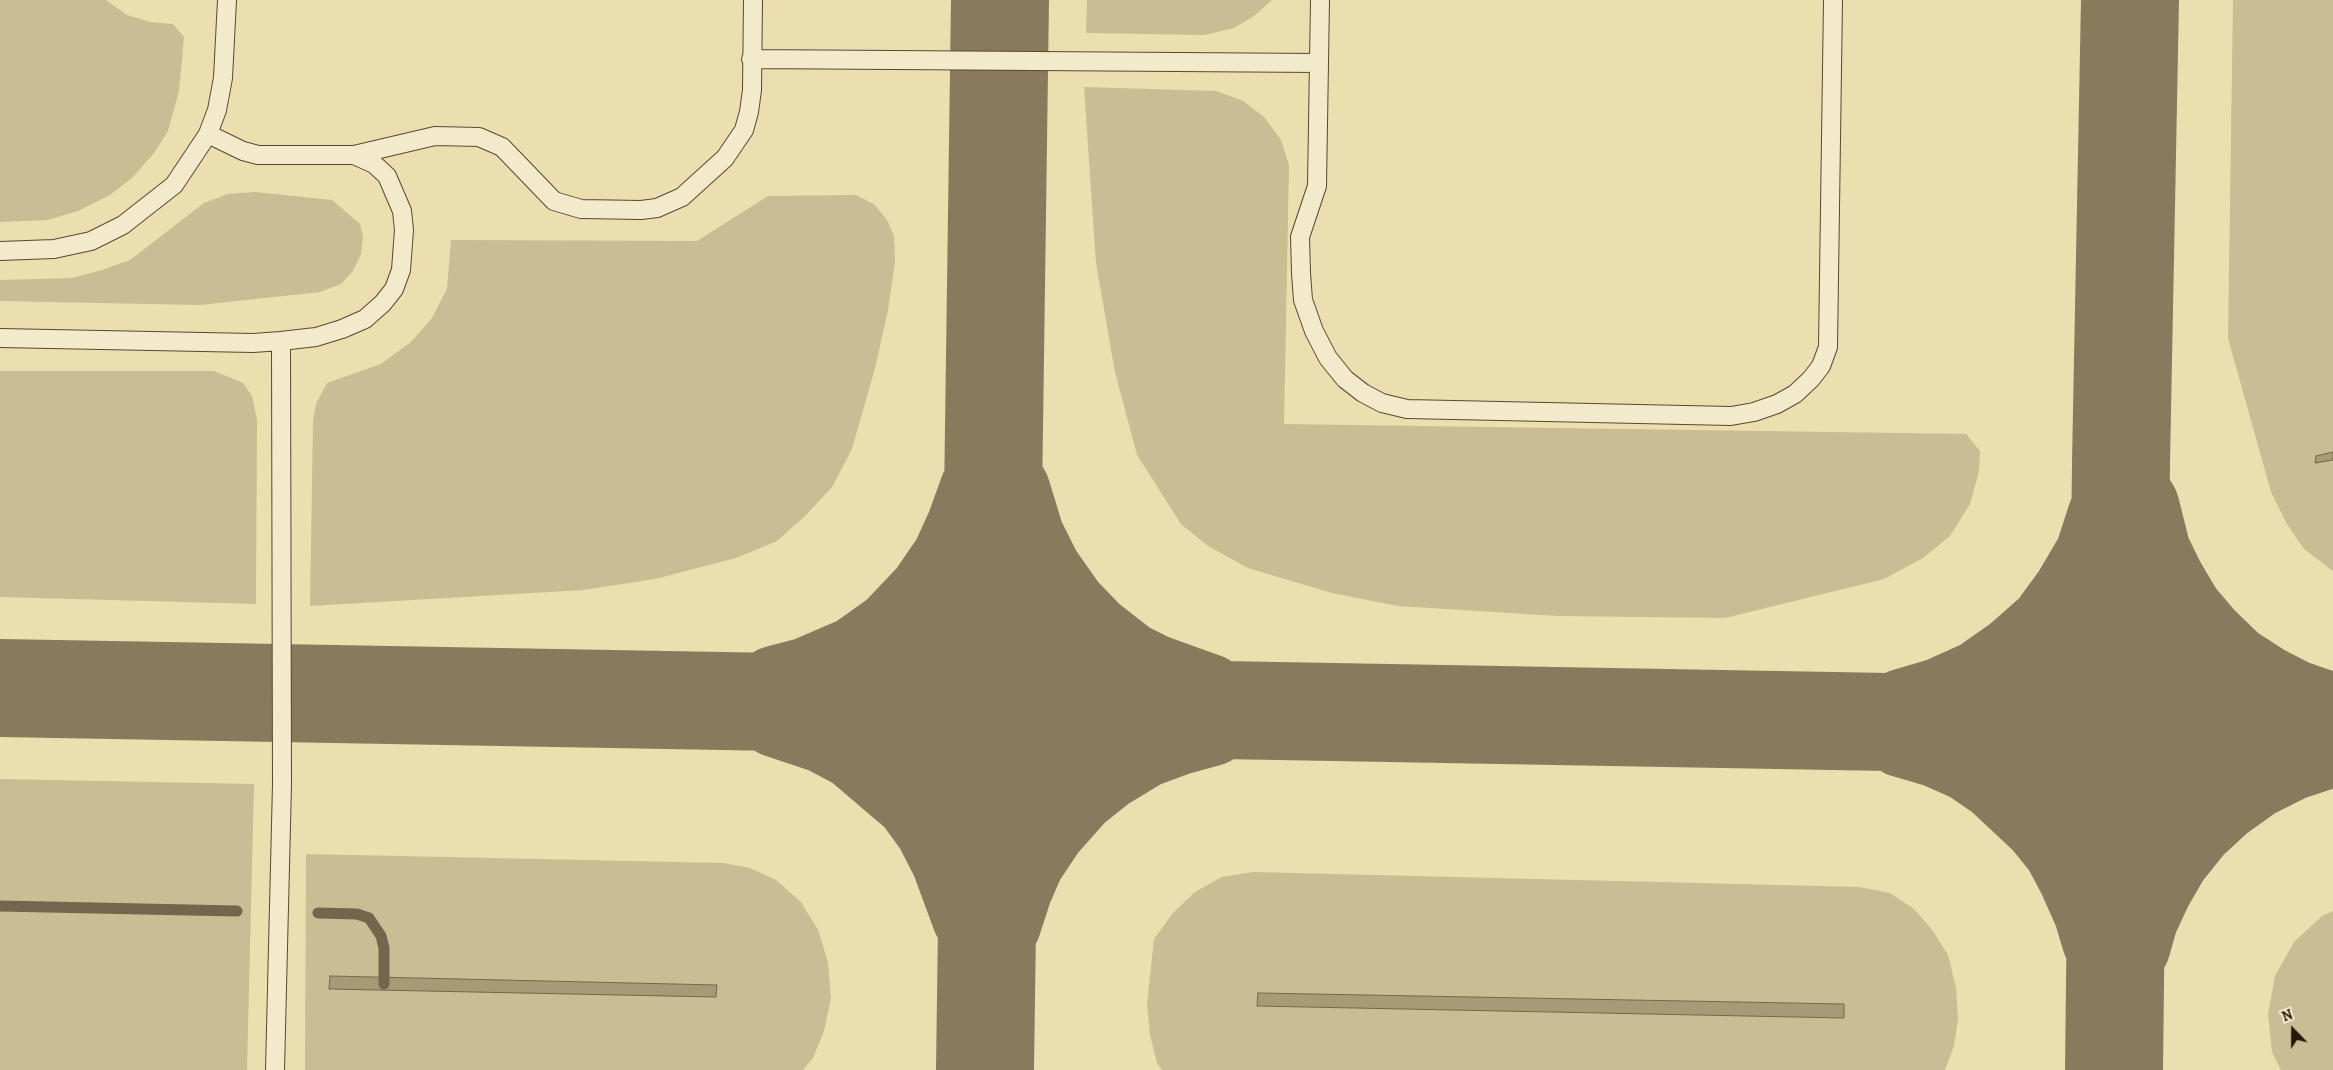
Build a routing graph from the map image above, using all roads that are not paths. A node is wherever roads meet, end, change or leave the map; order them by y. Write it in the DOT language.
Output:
graph roads {
  1 [pos="227,0"];
  2 [pos="752,0"];
  3 [pos="1320,0"];
  4 [pos="1833,0"];
  5 [pos="752,59"];
  6 [pos="1319,63"];
  7 [pos="208,134"];
  8 [pos="354,155"];
  9 [pos="0,251"];
  10 [pos="0,338"];
  11 [pos="281,341"];
  12 [pos="275,1070"];
  1 -- 7 [label="lane"];
  2 -- 5 [label="lane"];
  3 -- 6 [label="lane"];
  4 -- 6 [label="lane"];
  5 -- 6 [label="lane"];
  5 -- 8 [label="lane"];
  7 -- 8 [label="lane"];
  7 -- 9 [label="lane"];
  8 -- 11 [label="lane"];
  10 -- 11 [label="lane"];
  11 -- 12 [label="lane"];
}
